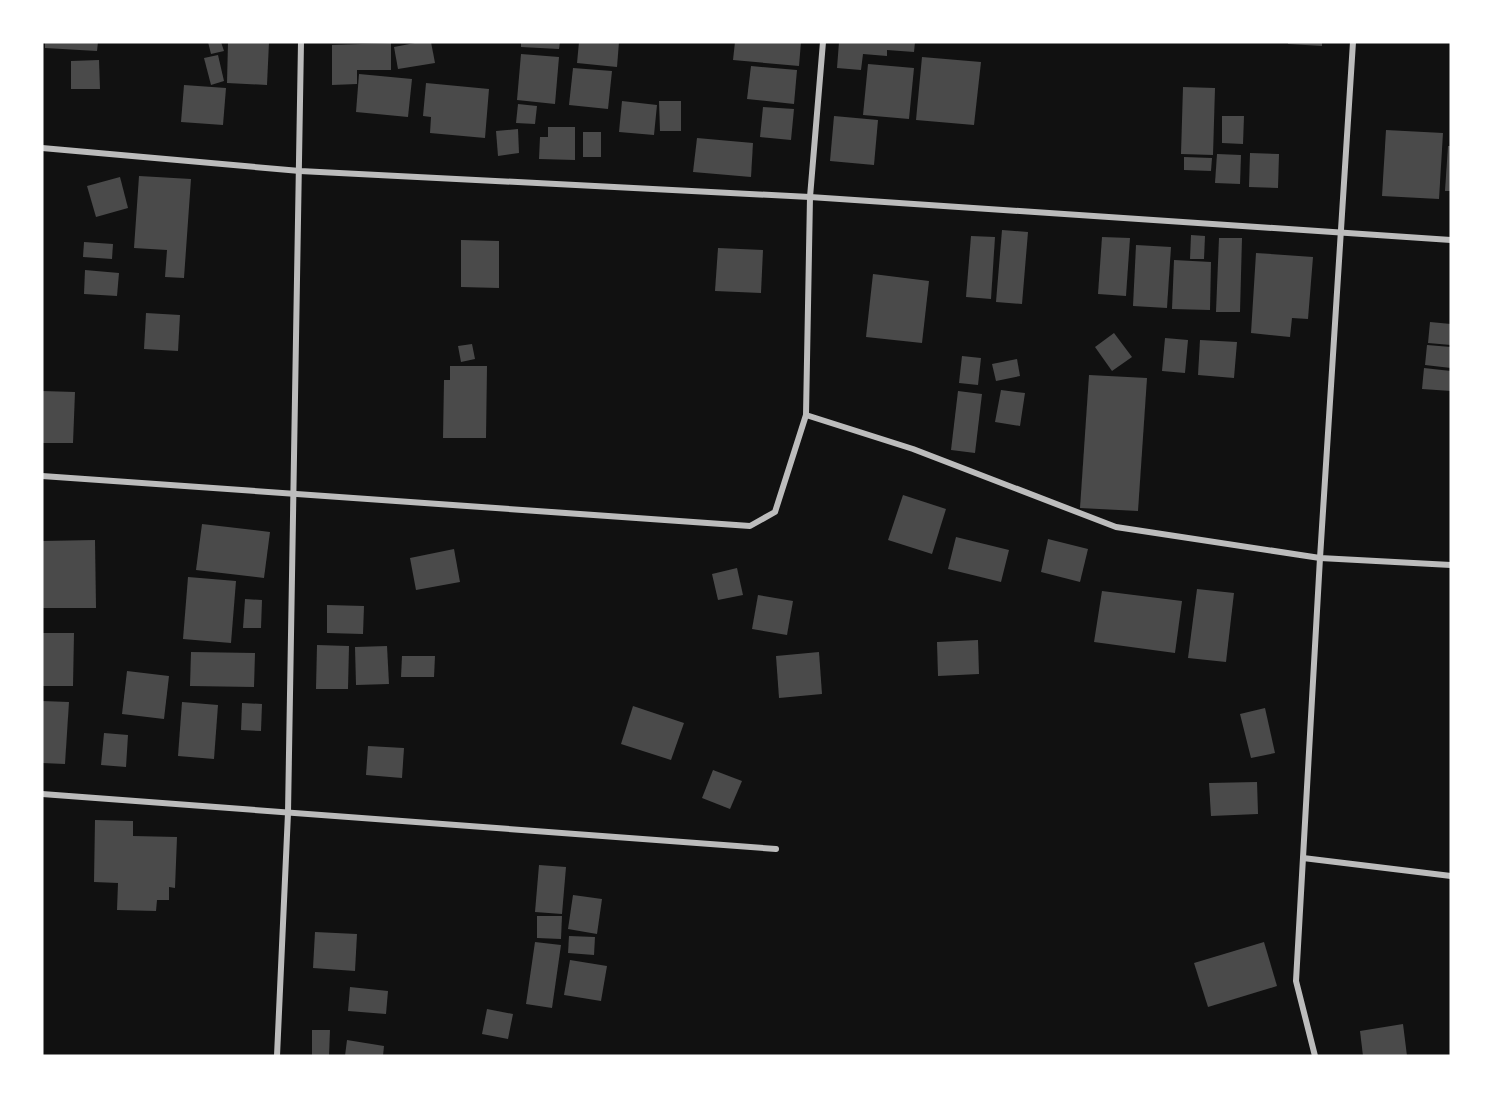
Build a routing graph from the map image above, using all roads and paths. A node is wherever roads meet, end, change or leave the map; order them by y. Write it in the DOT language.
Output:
graph roads {
  1 [pos="301,42"];
  2 [pos="823,42"];
  3 [pos="1353,42"];
  4 [pos="42,148"];
  5 [pos="300,171"];
  6 [pos="810,197"];
  7 [pos="1342,232"];
  8 [pos="1451,240"];
  9 [pos="806,415"];
  10 [pos="42,476"];
  11 [pos="293,494"];
  12 [pos="1320,558"];
  13 [pos="1451,565"];
  14 [pos="42,794"];
  15 [pos="288,813"];
  16 [pos="776,849"];
  17 [pos="1304,858"];
  18 [pos="1451,876"];
  19 [pos="277,1056"];
  20 [pos="1315,1056"];
  1 -- 5 [label="street"];
  2 -- 6 [label="street"];
  3 -- 7 [label="street"];
  4 -- 5 [label="street"];
  5 -- 6 [label="street"];
  5 -- 11 [label="street"];
  6 -- 7 [label="street"];
  6 -- 9 [label="street"];
  7 -- 8 [label="street"];
  7 -- 12 [label="street"];
  9 -- 11 [label="street"];
  9 -- 12 [label="street"];
  10 -- 11 [label="street"];
  11 -- 15 [label="street"];
  12 -- 13 [label="street"];
  12 -- 17 [label="street"];
  14 -- 15 [label="street"];
  15 -- 16 [label="street"];
  15 -- 19 [label="street"];
  17 -- 18 [label="street"];
  17 -- 20 [label="street"];
}
